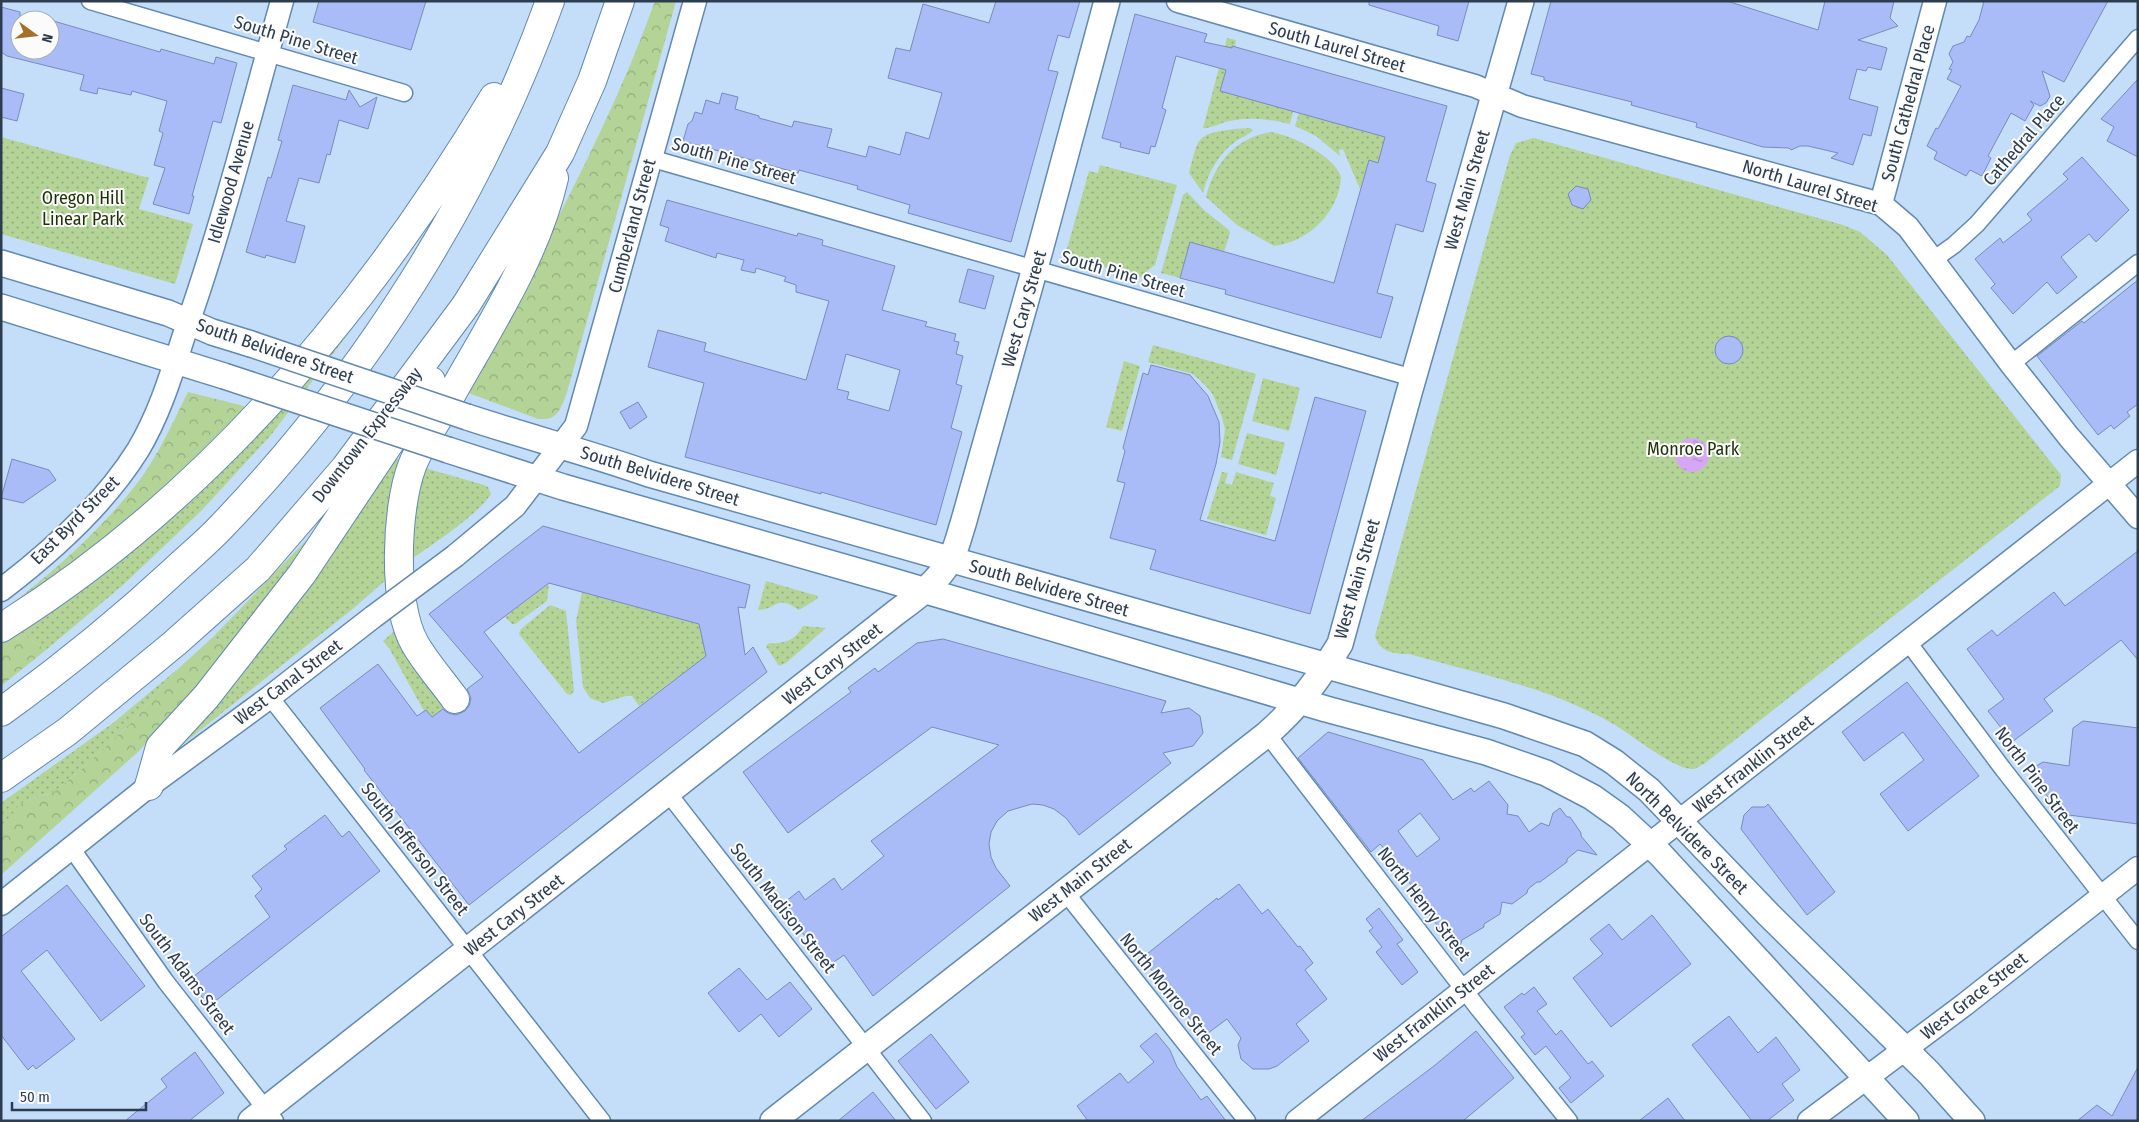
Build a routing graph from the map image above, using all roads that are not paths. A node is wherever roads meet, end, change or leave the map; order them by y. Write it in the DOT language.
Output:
graph roads {
  1 [pos="90,1"];
  2 [pos="282,1"];
  3 [pos="541,1"];
  4 [pos="550,1"];
  5 [pos="620,1"];
  6 [pos="695,1"];
  7 [pos="1107,1"];
  8 [pos="1178,1"];
  9 [pos="1521,1"];
  10 [pos="1935,1"];
  11 [pos="2138,38"];
  12 [pos="268,53"];
  13 [pos="404,93"];
  14 [pos="1495,94"];
  15 [pos="560,152"];
  16 [pos="650,158"];
  17 [pos="1880,204"];
  18 [pos="1933,260"];
  19 [pos="1,263"];
  20 [pos="2138,263"];
  21 [pos="1035,270"];
  22 [pos="466,305"];
  23 [pos="1,307"];
  24 [pos="189,322"];
  25 [pos="176,361"];
  26 [pos="2011,364"];
  27 [pos="1413,378"];
  28 [pos="561,446"];
  29 [pos="2138,462"];
  30 [pos="536,478"];
  31 [pos="2110,484"];
  32 [pos="2138,516"];
  33 [pos="950,560"];
  34 [pos="1,590"];
  35 [pos="924,591"];
  36 [pos="1,628"];
  37 [pos="1908,642"];
  38 [pos="1326,666"];
  39 [pos="270,696"];
  40 [pos="455,699"];
  41 [pos="1301,702"];
  42 [pos="1,712"];
  43 [pos="1267,734"];
  44 [pos="1,778"];
  45 [pos="149,786"];
  46 [pos="668,793"];
  47 [pos="1679,820"];
  48 [pos="1649,844"];
  49 [pos="72,849"];
  50 [pos="2138,868"];
  51 [pos="1064,892"];
  52 [pos="2102,896"];
  53 [pos="1,904"];
  54 [pos="2138,941"];
  55 [pos="469,950"];
  56 [pos="1464,989"];
  57 [pos="866,1048"];
  58 [pos="1905,1049"];
  59 [pos="1866,1077"];
  60 [pos="264,1117"];
  61 [pos="602,1121"];
  62 [pos="772,1121"];
  63 [pos="923,1121"];
  64 [pos="1247,1121"];
  65 [pos="1296,1121"];
  66 [pos="1569,1121"];
  67 [pos="1809,1121"];
  68 [pos="1906,1121"];
  69 [pos="1972,1121"];
  1 -- 12 [label="street, South Pine Street"];
  2 -- 12 [label="street, Idlewood Avenue"];
  3 -- 36 [label="highway"];
  4 -- 42 [label="highway"];
  5 -- 15 [label="highway, Downtown Expressway"];
  6 -- 16 [label="street, Cumberland Street"];
  7 -- 21 [label="main road, West Cary Street"];
  8 -- 14 [label="street, South Laurel Street"];
  9 -- 14 [label="main road, West Main Street"];
  10 -- 17 [label="street, South Cathedral Place"];
  11 -- 18 [label="street, Cathedral Place"];
  12 -- 13 [label="street, South Pine Street"];
  12 -- 24 [label="street, Idlewood Avenue"];
  14 -- 17 [label="street, North Laurel Street"];
  14 -- 27 [label="main road, West Main Street"];
  15 -- 22 [label="highway, Downtown Expressway"];
  15 -- 40 [label="highway"];
  16 -- 21 [label="street, South Pine Street"];
  16 -- 28 [label="street, Cumberland Street"];
  17 -- 18 [label="street, North Laurel Street"];
  18 -- 26 [label="street, North Laurel Street"];
  19 -- 24 [label="main road, South Belvidere Street"];
  20 -- 26 [label="street"];
  21 -- 27 [label="street, South Pine Street"];
  21 -- 33 [label="main road, West Cary Street"];
  22 -- 44 [label="highway, Downtown Expressway"];
  22 -- 45 [label="highway"];
  23 -- 25 [label="main road, South Belvidere Street"];
  24 -- 25 [label="street, Idlewood Avenue"];
  24 -- 28 [label="main road, South Belvidere Street, bridge"];
  25 -- 30 [label="main road, South Belvidere Street, bridge"];
  25 -- 34 [label="street, East Byrd Street"];
  26 -- 31 [label="street, North Laurel Street"];
  27 -- 38 [label="main road, West Main Street"];
  28 -- 30 [label="street, West Canal Street"];
  28 -- 33 [label="main road, South Belvidere Street"];
  29 -- 31 [label="street, West Franklin Street"];
  30 -- 35 [label="main road, South Belvidere Street"];
  30 -- 39 [label="street, West Canal Street, bridge"];
  31 -- 32 [label="street, North Laurel Street"];
  31 -- 37 [label="street, West Franklin Street"];
  33 -- 35 [label="main road, West Cary Street"];
  33 -- 38 [label="main road, South Belvidere Street"];
  35 -- 41 [label="main road, South Belvidere Street"];
  35 -- 46 [label="main road, West Cary Street"];
  37 -- 47 [label="street, West Franklin Street"];
  37 -- 52 [label="street, North Pine Street"];
  38 -- 41 [label="main road, West Main Street"];
  38 -- 47 [label="main road, North Belvidere Street"];
  39 -- 45 [label="street, West Canal Street"];
  39 -- 55 [label="street, South Jefferson Street"];
  41 -- 43 [label="main road, West Main Street"];
  41 -- 48 [label="main road, North Belvidere Street"];
  43 -- 51 [label="main road, West Main Street"];
  43 -- 56 [label="street, North Henry Street"];
  45 -- 49 [label="street, West Canal Street"];
  46 -- 55 [label="main road, West Cary Street"];
  46 -- 57 [label="street, South Madison Street"];
  47 -- 48 [label="street, West Franklin Street"];
  47 -- 58 [label="main road, North Belvidere Street"];
  48 -- 56 [label="street, West Franklin Street"];
  48 -- 59 [label="main road, North Belvidere Street"];
  49 -- 53 [label="street, West Canal Street"];
  49 -- 60 [label="street, South Adams Street"];
  50 -- 52 [label="street, West Grace Street"];
  51 -- 57 [label="main road, West Main Street"];
  51 -- 64 [label="street, North Monroe Street"];
  52 -- 54 [label="street, North Pine Street"];
  52 -- 58 [label="street, West Grace Street"];
  55 -- 60 [label="main road, West Cary Street"];
  55 -- 61 [label="street, South Jefferson Street"];
  56 -- 65 [label="street, West Franklin Street"];
  56 -- 66 [label="street, North Henry Street"];
  57 -- 62 [label="main road, West Main Street"];
  57 -- 63 [label="street, South Madison Street"];
  58 -- 59 [label="street, West Grace Street"];
  58 -- 69 [label="main road, North Belvidere Street"];
  59 -- 67 [label="street, West Grace Street"];
  59 -- 68 [label="main road, North Belvidere Street"];
}
